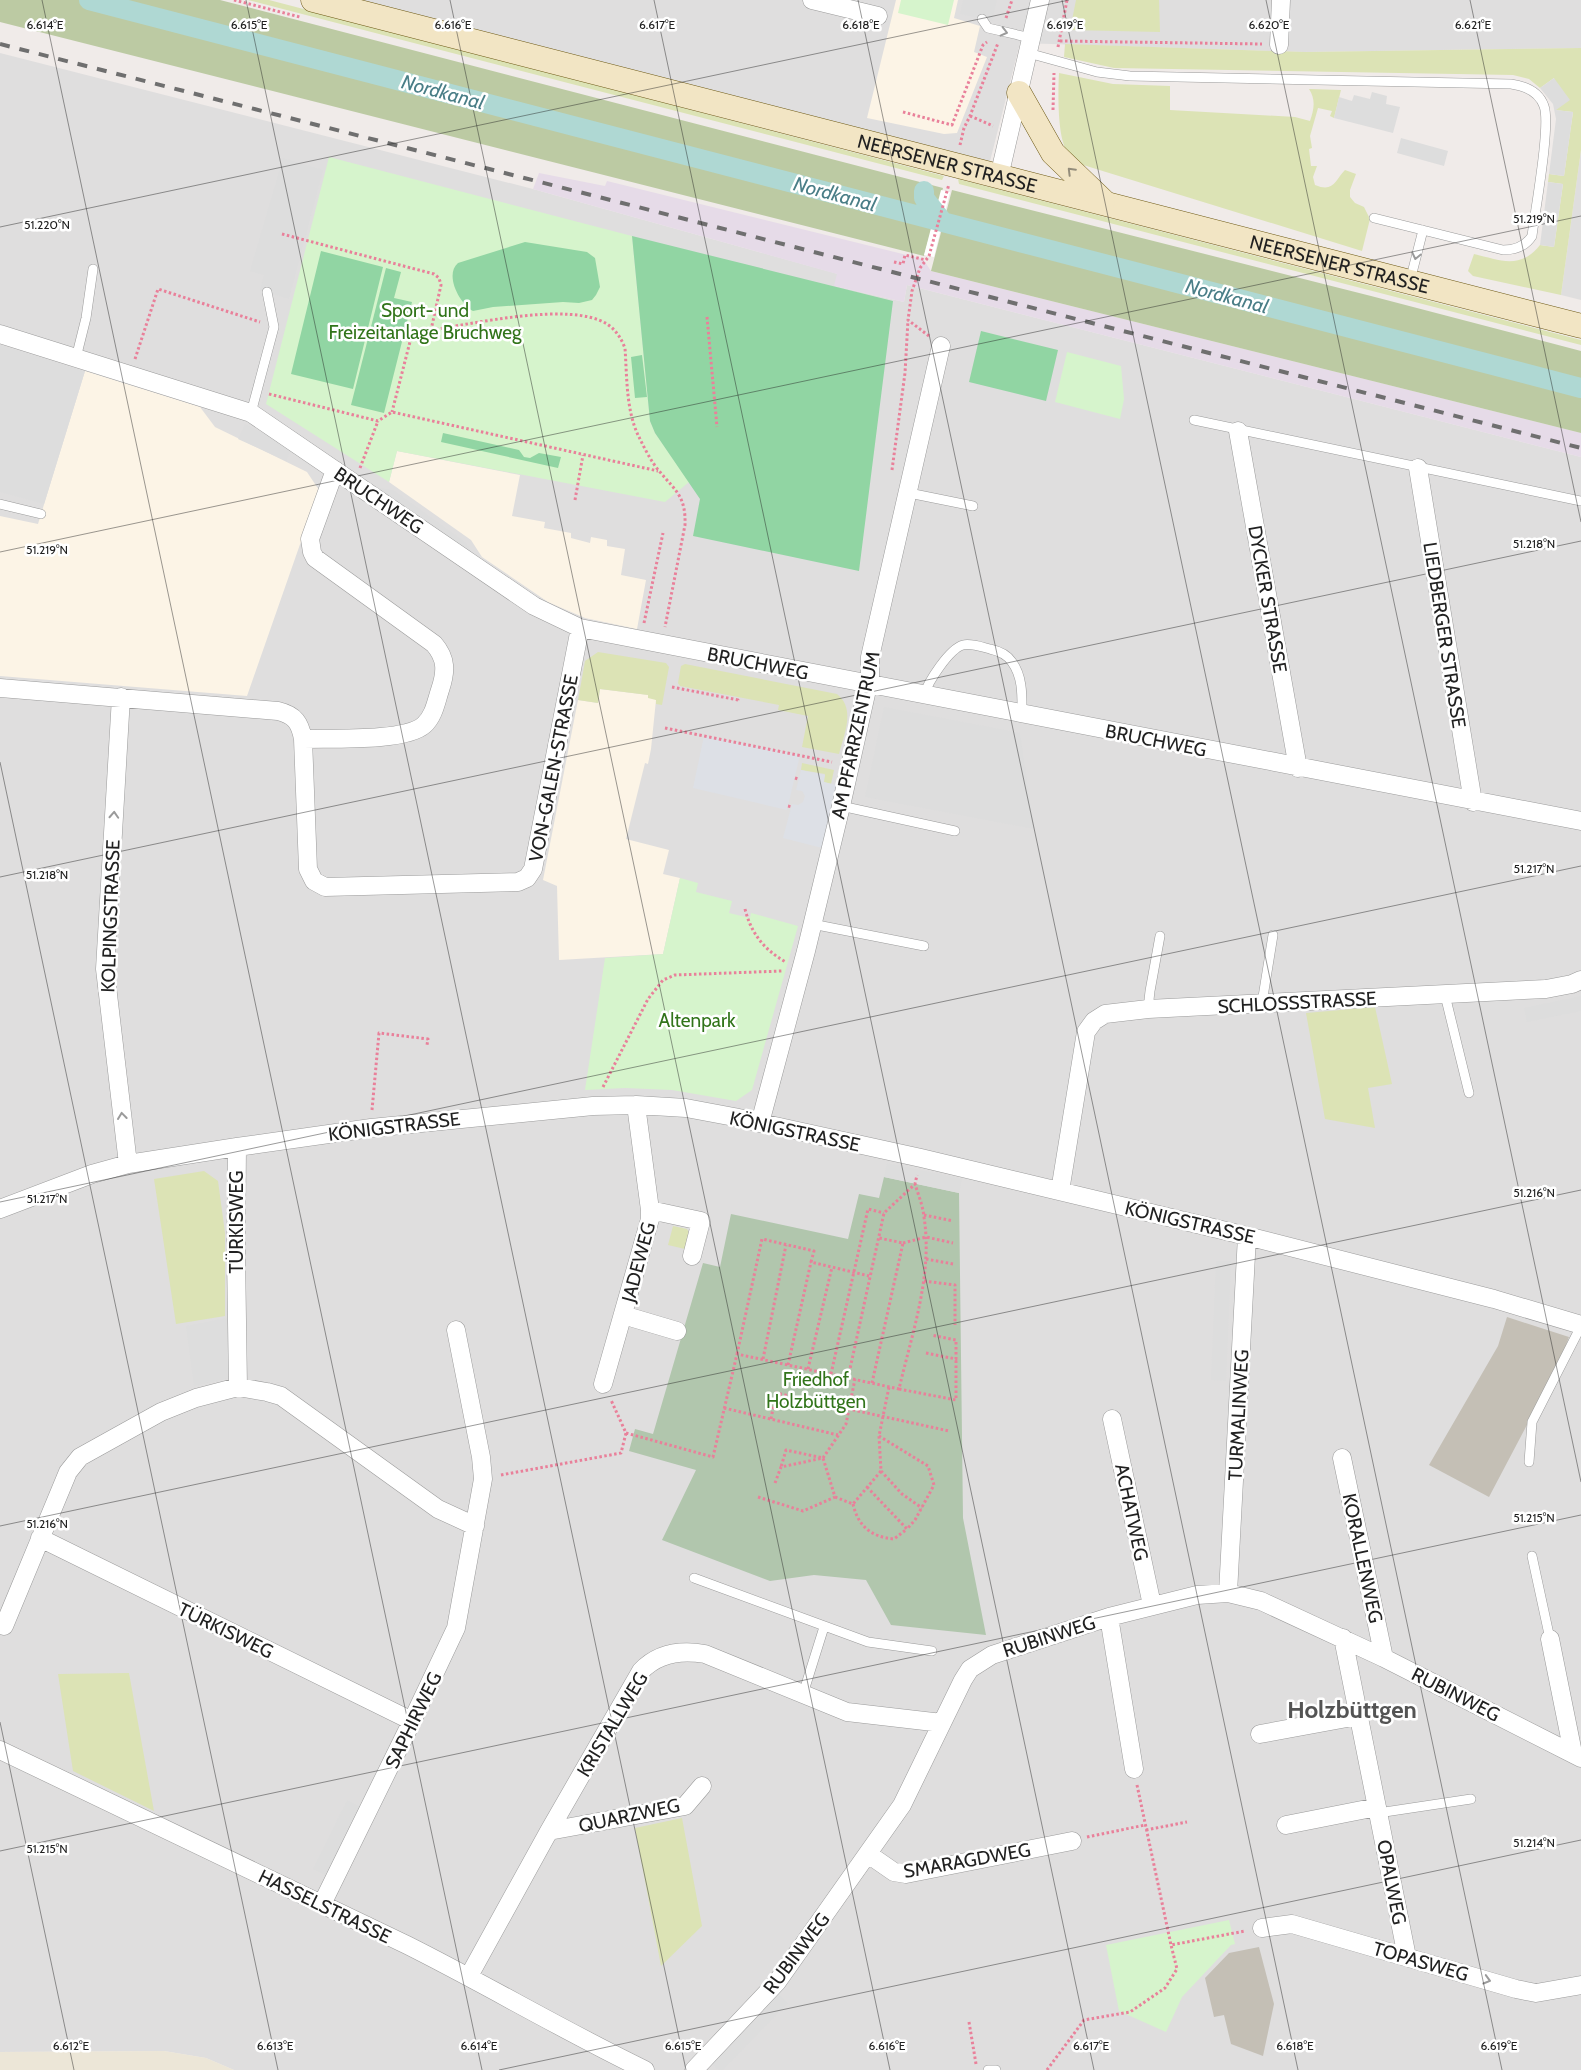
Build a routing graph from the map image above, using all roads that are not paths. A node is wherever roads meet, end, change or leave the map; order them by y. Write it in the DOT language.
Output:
graph roads {
  1 [pos="313,0"];
  2 [pos="812,0"];
  3 [pos="1040,0"];
  4 [pos="1282,0"];
  5 [pos="878,16"];
  6 [pos="982,19"];
  7 [pos="1279,44"];
  8 [pos="1029,46"];
  9 [pos="1018,93"];
  10 [pos="999,177"];
  11 [pos="1107,204"];
  12 [pos="1374,218"];
  13 [pos="1423,230"];
  14 [pos="93,269"];
  15 [pos="1410,282"];
  16 [pos="266,292"];
  17 [pos="1581,326"];
  18 [pos="0,334"];
  19 [pos="941,346"];
  20 [pos="76,358"];
  21 [pos="250,413"];
  22 [pos="1194,420"];
  23 [pos="1238,431"];
  24 [pos="1418,468"];
  25 [pos="335,470"];
  26 [pos="908,493"];
  27 [pos="1581,501"];
  28 [pos="0,504"];
  29 [pos="973,506"];
  30 [pos="41,514"];
  31 [pos="580,628"];
  32 [pos="868,684"];
  33 [pos="0,688"];
  34 [pos="924,695"];
  35 [pos="121,697"];
  36 [pos="1022,714"];
  37 [pos="303,739"];
  38 [pos="1298,768"];
  39 [pos="1473,802"];
  40 [pos="841,806"];
  41 [pos="1581,822"];
  42 [pos="955,831"];
  43 [pos="812,924"];
  44 [pos="1273,935"];
  45 [pos="1160,936"];
  46 [pos="924,946"];
  47 [pos="1581,980"];
  48 [pos="1445,995"];
  49 [pos="1262,1003"];
  50 [pos="1148,1009"];
  51 [pos="1469,1093"];
  52 [pos="636,1105"];
  53 [pos="760,1122"];
  54 [pos="237,1147"];
  55 [pos="128,1164"];
  56 [pos="1060,1191"];
  57 [pos="0,1209"];
  58 [pos="650,1210"];
  59 [pos="1247,1236"];
  60 [pos="692,1256"];
  61 [pos="623,1315"];
  62 [pos="1579,1322"];
  63 [pos="456,1330"];
  64 [pos="677,1331"];
  65 [pos="603,1384"];
  66 [pos="238,1387"];
  67 [pos="1112,1419"];
  68 [pos="1342,1458"];
  69 [pos="1529,1462"];
  70 [pos="475,1526"];
  71 [pos="40,1538"];
  72 [pos="1532,1556"];
  73 [pos="694,1578"];
  74 [pos="1228,1594"];
  75 [pos="1152,1605"];
  76 [pos="1109,1617"];
  77 [pos="4,1626"];
  78 [pos="824,1627"];
  79 [pos="1343,1638"];
  80 [pos="1550,1640"];
  81 [pos="932,1651"];
  82 [pos="1384,1658"];
  83 [pos="803,1694"];
  84 [pos="1358,1716"];
  85 [pos="412,1722"];
  86 [pos="942,1723"];
  87 [pos="1260,1734"];
  88 [pos="0,1750"];
  89 [pos="1577,1756"];
  90 [pos="1134,1770"];
  91 [pos="702,1786"];
  92 [pos="1471,1799"];
  93 [pos="1377,1810"];
  94 [pos="1286,1825"];
  95 [pos="549,1831"];
  96 [pos="1072,1841"];
  97 [pos="868,1854"];
  98 [pos="322,1904"];
  99 [pos="1262,1928"];
  100 [pos="1407,1957"];
  101 [pos="469,1976"];
  102 [pos="1581,1985"];
  103 [pos="645,2070"];
  104 [pos="694,2070"];
  105 [pos="988,2070"];
  106 [pos="996,2070"];
  1 -- 10 [label="main road, NEERSENER STRASSE"];
  2 -- 5 [label="street"];
  3 -- 8 [label="street"];
  4 -- 7 [label="street"];
  6 -- 8 [label="lane, one-way"];
  8 -- 9 [label="street"];
  8 -- 13 [label="lane"];
  9 -- 10 [label="street"];
  11 -- 9 [label="main road, one-way"];
  10 -- 11 [label="main road, NEERSENER STRASSE"];
  11 -- 15 [label="main road, NEERSENER STRASSE"];
  12 -- 13 [label="lane"];
  13 -- 15 [label="lane, one-way"];
  14 -- 20 [label="lane"];
  15 -- 17 [label="main road, NEERSENER STRASSE"];
  16 -- 21 [label="lane"];
  18 -- 20 [label="street, BRUCHWEG"];
  19 -- 26 [label="street, AM PFARRZENTRUM"];
  20 -- 21 [label="street, BRUCHWEG"];
  21 -- 25 [label="street, BRUCHWEG"];
  22 -- 23 [label="lane"];
  23 -- 24 [label="lane"];
  23 -- 38 [label="street, DYCKER STRASSE"];
  24 -- 27 [label="lane"];
  24 -- 39 [label="street, LIEDBERGER STRASSE"];
  25 -- 31 [label="street, BRUCHWEG"];
  25 -- 37 [label="street"];
  26 -- 29 [label="lane"];
  26 -- 32 [label="street, AM PFARRZENTRUM"];
  28 -- 30 [label="lane"];
  31 -- 32 [label="street, BRUCHWEG"];
  31 -- 37 [label="street, VON-GALEN-STRASSE"];
  32 -- 34 [label="street, BRUCHWEG"];
  32 -- 40 [label="street, AM PFARRZENTRUM"];
  33 -- 35 [label="street"];
  34 -- 36 [label="street, BRUCHWEG"];
  34 -- 36 [label="lane"];
  35 -- 37 [label="street"];
  55 -- 35 [label="street, KOLPINGSTRASSE, one-way"];
  36 -- 38 [label="street, BRUCHWEG"];
  38 -- 39 [label="street, BRUCHWEG"];
  39 -- 41 [label="street, BRUCHWEG"];
  40 -- 42 [label="lane"];
  40 -- 43 [label="street, AM PFARRZENTRUM"];
  43 -- 46 [label="lane"];
  43 -- 53 [label="street, AM PFARRZENTRUM"];
  44 -- 49 [label="lane"];
  45 -- 50 [label="lane"];
  47 -- 48 [label="street, SCHLOSSSTRASSE"];
  48 -- 49 [label="street, SCHLOSSSTRASSE"];
  48 -- 51 [label="lane"];
  49 -- 50 [label="street, SCHLOSSSTRASSE"];
  50 -- 56 [label="street, SCHLOSSSTRASSE"];
  52 -- 53 [label="street, KÖNIGSTRASSE"];
  52 -- 54 [label="street, KÖNIGSTRASSE"];
  52 -- 58 [label="street, JADEWEG"];
  53 -- 56 [label="street, KÖNIGSTRASSE"];
  54 -- 55 [label="street, KÖNIGSTRASSE"];
  54 -- 66 [label="street, TÜRKISWEG"];
  55 -- 57 [label="street, KÖNIGSTRASSE"];
  56 -- 59 [label="street, KÖNIGSTRASSE"];
  58 -- 60 [label="street, JADEWEG"];
  58 -- 61 [label="street, JADEWEG"];
  59 -- 62 [label="street, KÖNIGSTRASSE"];
  59 -- 74 [label="street, TURMALINWEG"];
  61 -- 64 [label="street, JADEWEG"];
  61 -- 65 [label="street, JADEWEG"];
  62 -- 69 [label="lane"];
  63 -- 70 [label="street, SAPHIRWEG"];
  66 -- 70 [label="street"];
  66 -- 71 [label="street"];
  67 -- 75 [label="street, ACHATWEG"];
  68 -- 82 [label="street, KORALLENWEG"];
  70 -- 85 [label="street, SAPHIRWEG"];
  71 -- 77 [label="street"];
  71 -- 85 [label="street, TÜRKISWEG"];
  72 -- 80 [label="lane"];
  73 -- 78 [label="lane"];
  74 -- 75 [label="street, RUBINWEG"];
  74 -- 79 [label="street, RUBINWEG"];
  75 -- 76 [label="street, RUBINWEG"];
  76 -- 86 [label="street, RUBINWEG"];
  76 -- 90 [label="street"];
  78 -- 81 [label="lane"];
  78 -- 83 [label="lane"];
  79 -- 82 [label="street, RUBINWEG"];
  79 -- 84 [label="street, OPALWEG"];
  80 -- 89 [label="street"];
  82 -- 89 [label="street, RUBINWEG"];
  83 -- 86 [label="street, KRISTALLWEG"];
  83 -- 95 [label="street, KRISTALLWEG"];
  84 -- 87 [label="street"];
  84 -- 93 [label="street, OPALWEG"];
  85 -- 98 [label="street, SAPHIRWEG"];
  86 -- 97 [label="street, RUBINWEG"];
  88 -- 98 [label="street, HASSELSTRASSE"];
  91 -- 95 [label="street, QUARZWEG"];
  92 -- 93 [label="lane"];
  93 -- 94 [label="street"];
  93 -- 100 [label="street, OPALWEG"];
  95 -- 101 [label="street, KRISTALLWEG"];
  96 -- 97 [label="street, SMARAGDWEG"];
  97 -- 104 [label="street, RUBINWEG"];
  98 -- 101 [label="street, HASSELSTRASSE"];
  99 -- 100 [label="street, TOPASWEG"];
  100 -- 102 [label="street, TOPASWEG, one-way"];
  101 -- 103 [label="street, HASSELSTRASSE"];
  105 -- 106 [label="lane"];
}
